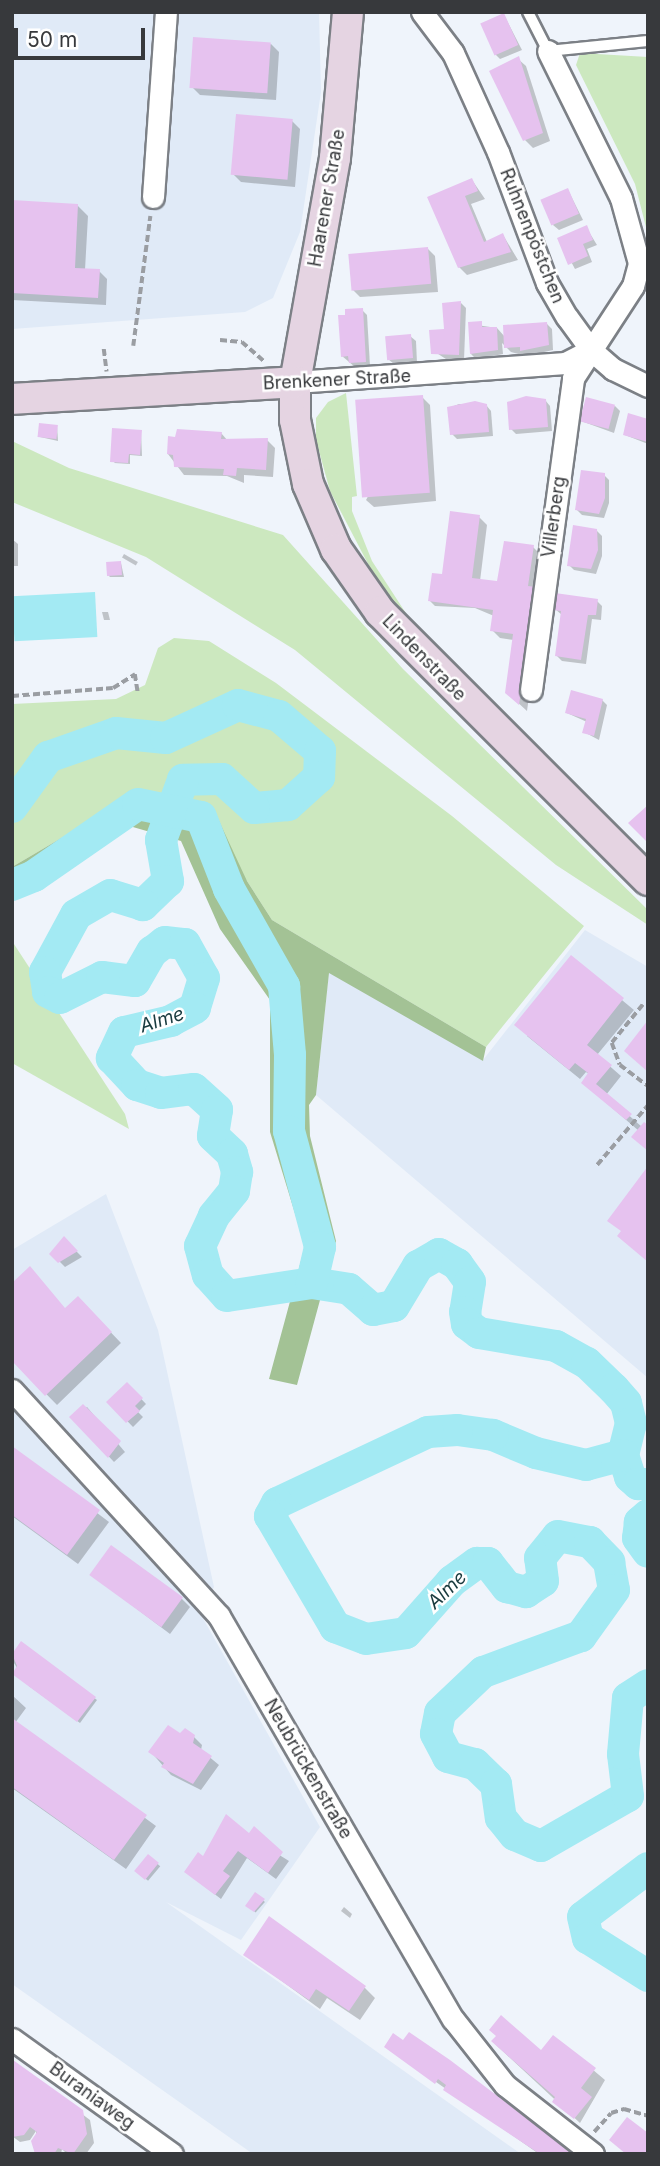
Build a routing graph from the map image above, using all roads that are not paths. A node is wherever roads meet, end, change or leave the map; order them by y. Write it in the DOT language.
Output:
graph roads {
  1 [pos="166,12"];
  2 [pos="348,12"];
  3 [pos="422,12"];
  4 [pos="528,12"];
  5 [pos="648,41"];
  6 [pos="548,51"];
  7 [pos="153,197"];
  8 [pos="591,350"];
  9 [pos="295,382"];
  10 [pos="648,386"];
  11 [pos="12,400"];
  12 [pos="531,690"];
  13 [pos="648,880"];
  14 [pos="12,1390"];
  15 [pos="12,2039"];
  16 [pos="587,2150"];
  17 [pos="172,2154"];
  1 -- 7 [label="street"];
  2 -- 9 [label="main road, Haarener Straße"];
  3 -- 8 [label="street, Ruhnenpöstchen"];
  4 -- 6 [label="lane"];
  5 -- 6 [label="lane"];
  6 -- 8 [label="street"];
  8 -- 9 [label="street, Brenkener Straße"];
  8 -- 10 [label="street"];
  8 -- 12 [label="street, Villerberg"];
  9 -- 11 [label="main road, Brenkener Straße"];
  9 -- 13 [label="main road, Lindenstraße"];
  14 -- 16 [label="street, Neubrückenstraße"];
  15 -- 17 [label="street, Buraniaweg"];
}
